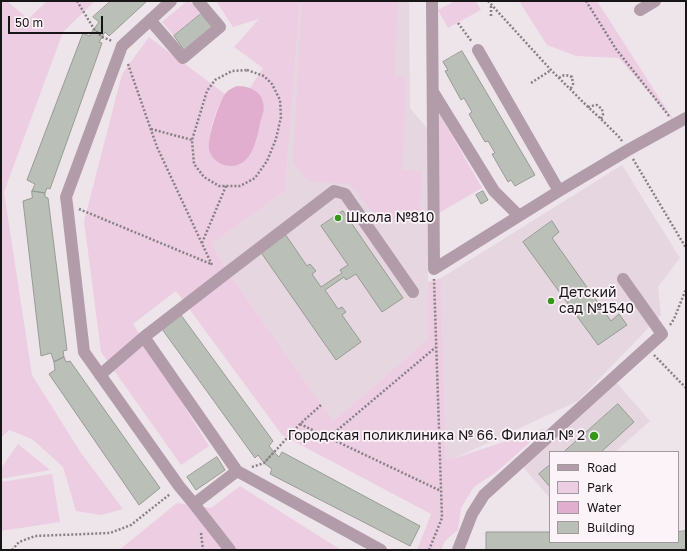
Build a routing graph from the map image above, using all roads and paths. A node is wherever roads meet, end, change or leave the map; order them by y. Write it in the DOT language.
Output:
graph roads {
  1 [pos="77,1"];
  2 [pos="171,1"];
  3 [pos="198,1"];
  4 [pos="432,1"];
  5 [pos="488,1"];
  6 [pos="586,1"];
  7 [pos="655,1"];
  8 [pos="491,5"];
  9 [pos="640,10"];
  10 [pos="491,16"];
  11 [pos="150,20"];
  12 [pos="458,23"];
  13 [pos="102,37"];
  14 [pos="122,46"];
  15 [pos="478,50"];
  16 [pos="551,70"];
  17 [pos="559,78"];
  18 [pos="531,83"];
  19 [pos="570,90"];
  20 [pos="433,92"];
  21 [pos="588,107"];
  22 [pos="601,118"];
  23 [pos="681,121"];
  24 [pos="150,128"];
  25 [pos="192,140"];
  26 [pos="628,150"];
  27 [pos="226,186"];
  28 [pos="559,191"];
  29 [pos="67,204"];
  30 [pos="518,216"];
  31 [pos="202,243"];
  32 [pos="686,248"];
  33 [pos="212,265"];
  34 [pos="434,269"];
  35 [pos="228,272"];
  36 [pos="623,279"];
  37 [pos="686,289"];
  38 [pos="413,292"];
  39 [pos="662,334"];
  40 [pos="144,337"];
  41 [pos="436,348"];
  42 [pos="647,348"];
  43 [pos="100,376"];
  44 [pos="686,388"];
  45 [pos="321,405"];
  46 [pos="300,424"];
  47 [pos="328,438"];
  48 [pos="264,463"];
  49 [pos="237,471"];
  50 [pos="179,486"];
  51 [pos="441,491"];
  52 [pos="194,504"];
  53 [pos="12,550"];
  54 [pos="230,550"];
  55 [pos="381,550"];
  56 [pos="429,550"];
  57 [pos="458,550"];
  1 -- 13 [label="path"];
  2 -- 11 [label="lane"];
  3 -- 11 [label="lane"];
  4 -- 20 [label="lane"];
  5 -- 8 [label="path"];
  6 -- 23 [label="path"];
  7 -- 9 [label="lane"];
  8 -- 10 [label="path"];
  8 -- 16 [label="path"];
  11 -- 14 [label="lane"];
  12 -- 15 [label="path"];
  14 -- 24 [label="path"];
  14 -- 29 [label="lane"];
  15 -- 28 [label="lane"];
  16 -- 17 [label="path"];
  16 -- 18 [label="path"];
  17 -- 19 [label="path"];
  17 -- 19 [label="path"];
  19 -- 21 [label="path"];
  20 -- 30 [label="lane"];
  20 -- 34 [label="lane"];
  21 -- 22 [label="path"];
  21 -- 22 [label="path"];
  22 -- 26 [label="path"];
  23 -- 26 [label="lane"];
  24 -- 25 [label="path"];
  24 -- 31 [label="path"];
  25 -- 27 [label="path"];
  25 -- 27 [label="path"];
  26 -- 28 [label="lane"];
  26 -- 32 [label="path"];
  27 -- 31 [label="path"];
  28 -- 30 [label="lane"];
  29 -- 33 [label="path"];
  29 -- 43 [label="lane"];
  30 -- 34 [label="lane"];
  31 -- 33 [label="path"];
  33 -- 35 [label="path"];
  34 -- 41 [label="path"];
  35 -- 38 [label="lane"];
  35 -- 40 [label="lane"];
  36 -- 39 [label="lane"];
  37 -- 39 [label="path"];
  39 -- 42 [label="lane"];
  40 -- 43 [label="lane"];
  40 -- 49 [label="lane"];
  41 -- 47 [label="path"];
  41 -- 51 [label="path"];
  42 -- 44 [label="path"];
  42 -- 57 [label="lane"];
  43 -- 50 [label="lane"];
  45 -- 46 [label="path"];
  46 -- 47 [label="path"];
  46 -- 48 [label="path"];
  47 -- 51 [label="path"];
  49 -- 52 [label="lane"];
  49 -- 55 [label="lane"];
  50 -- 52 [label="lane"];
  50 -- 53 [label="path"];
  51 -- 56 [label="path"];
  52 -- 54 [label="lane"];
}
